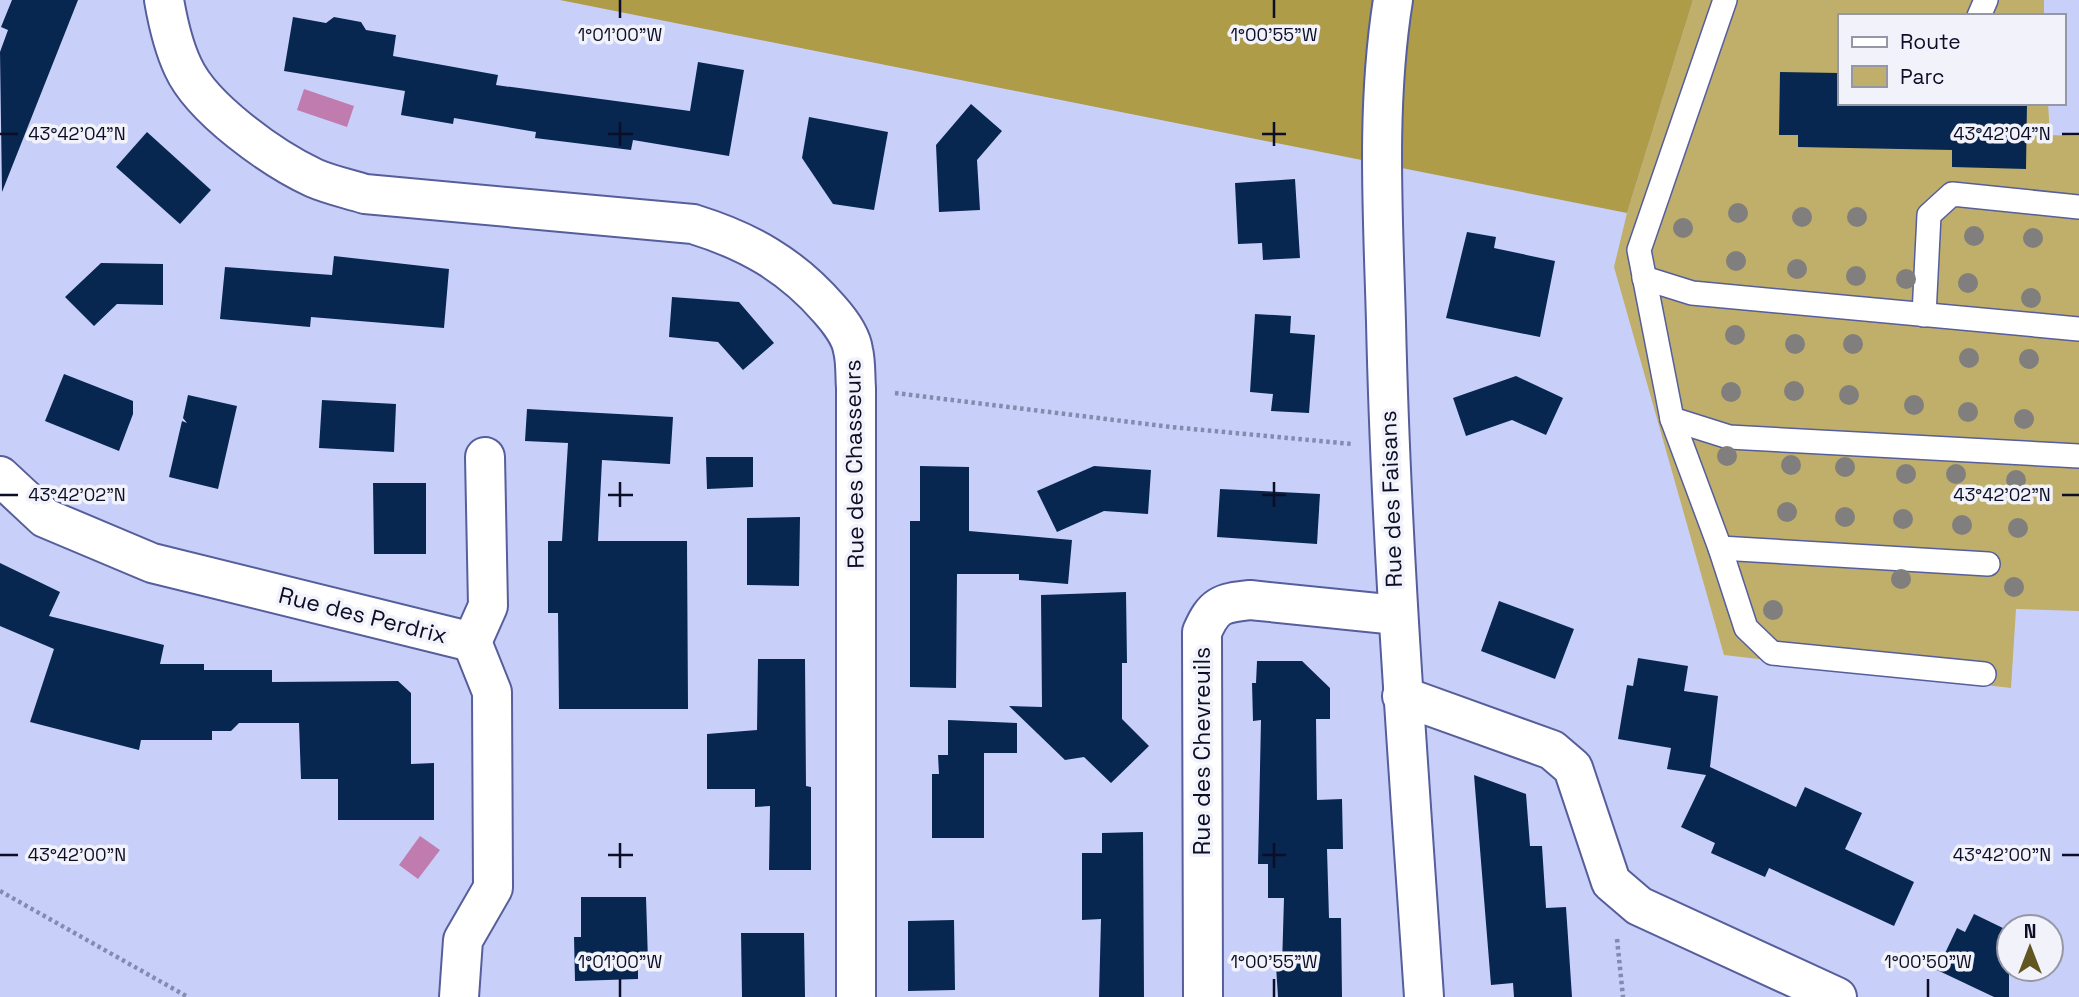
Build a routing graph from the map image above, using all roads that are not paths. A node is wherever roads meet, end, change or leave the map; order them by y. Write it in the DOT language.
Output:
graph roads {
  1 [pos="164,0"];
  2 [pos="1393,0"];
  3 [pos="1725,0"];
  4 [pos="2079,207"];
  5 [pos="1644,278"];
  6 [pos="1924,315"];
  7 [pos="2079,329"];
  8 [pos="1671,419"];
  9 [pos="2079,456"];
  10 [pos="485,457"];
  11 [pos="0,476"];
  12 [pos="1720,548"];
  13 [pos="1988,564"];
  14 [pos="1396,615"];
  15 [pos="472,642"];
  16 [pos="1984,674"];
  17 [pos="1402,696"];
  18 [pos="459,997"];
  19 [pos="856,997"];
  20 [pos="1203,997"];
  21 [pos="1424,997"];
  22 [pos="1838,997"];
  1 -- 19 [label="street, Rue des Chasseurs"];
  2 -- 14 [label="street, Rue des Faisans"];
  3 -- 5 [label="lane"];
  4 -- 6 [label="lane"];
  5 -- 6 [label="lane"];
  5 -- 8 [label="lane"];
  6 -- 7 [label="lane"];
  8 -- 9 [label="lane"];
  8 -- 12 [label="lane"];
  10 -- 15 [label="street"];
  11 -- 15 [label="street, Rue des Perdrix"];
  12 -- 13 [label="lane"];
  12 -- 16 [label="lane"];
  14 -- 17 [label="street, Rue des Faisans"];
  14 -- 20 [label="street, Rue des Chevreuils"];
  15 -- 18 [label="street, Rue des Perdrix"];
  17 -- 21 [label="street, Rue des Faisans"];
  17 -- 22 [label="street"];
}
